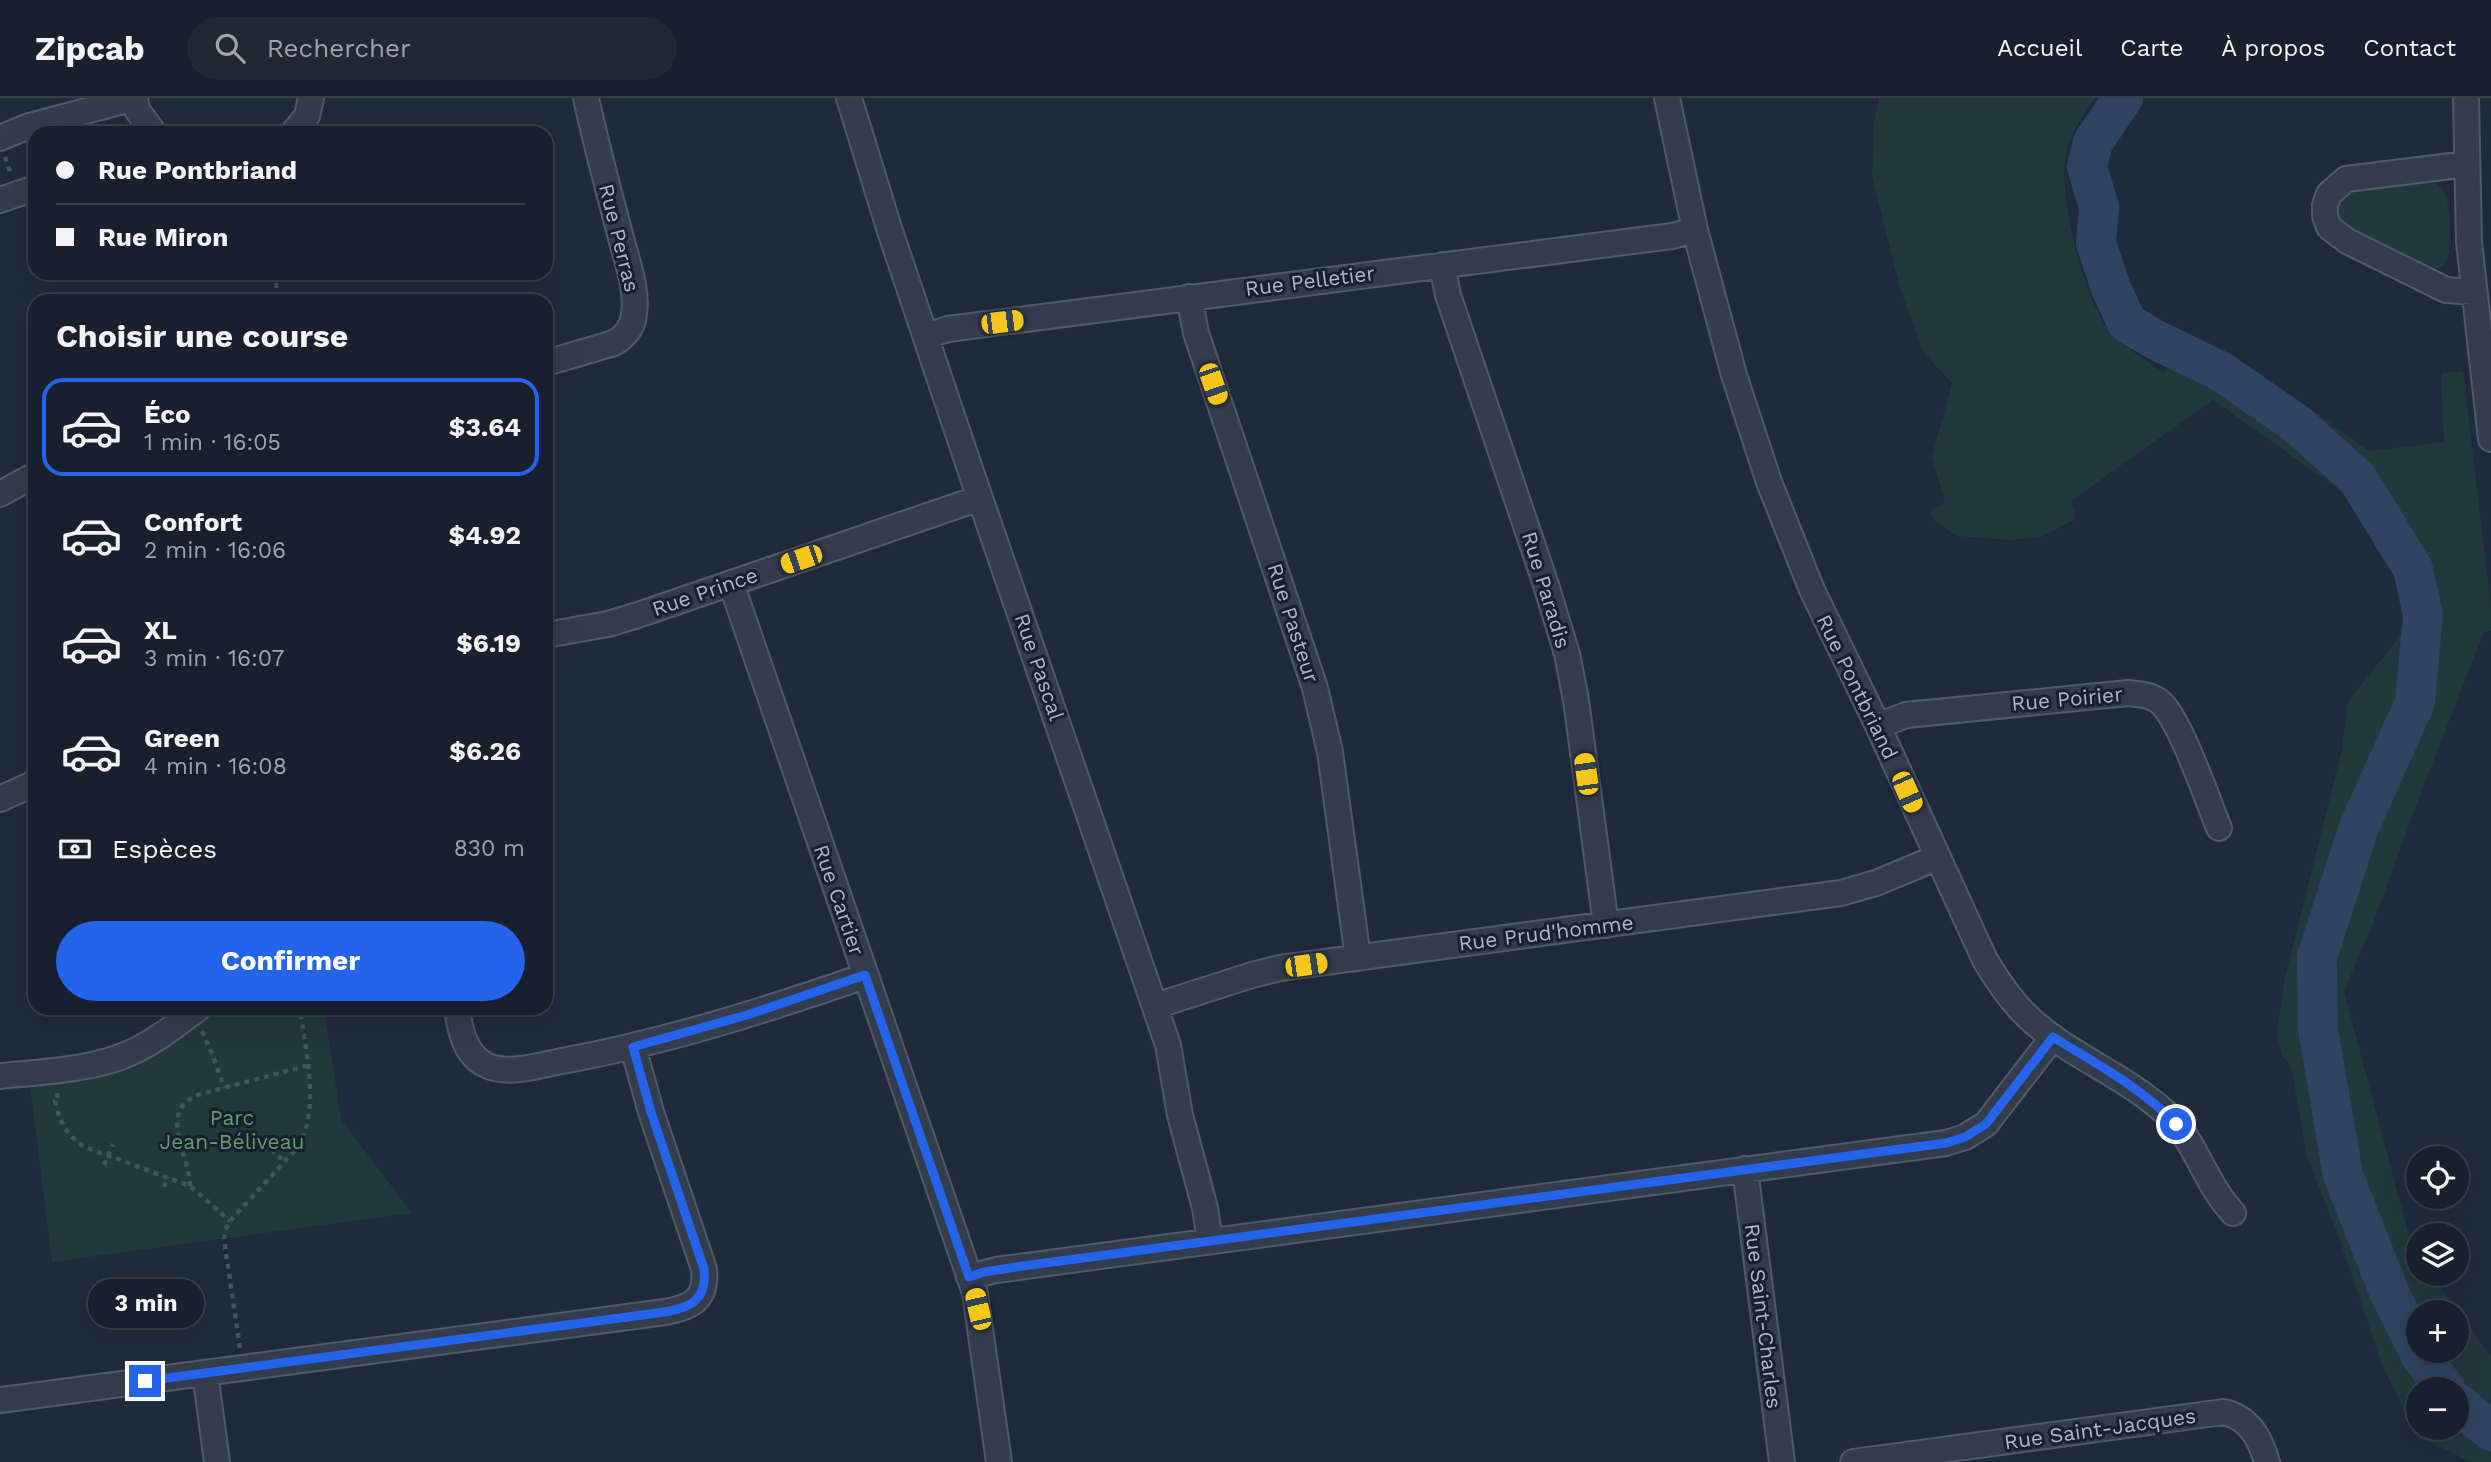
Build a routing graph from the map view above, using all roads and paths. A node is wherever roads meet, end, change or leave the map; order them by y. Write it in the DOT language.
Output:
graph roads {
  1 [pos="135,98"];
  2 [pos="311,98"];
  3 [pos="586,98"];
  4 [pos="849,98"];
  5 [pos="1667,98"];
  6 [pos="2466,98"];
  7 [pos="29,126"];
  8 [pos="149,126"];
  9 [pos="299,126"];
  10 [pos="28,127"];
  11 [pos="1,144"];
  12 [pos="2467,164"];
  13 [pos="16,189"];
  14 [pos="1695,230"];
  15 [pos="1441,265"];
  16 [pos="2473,292"];
  17 [pos="1189,297"];
  18 [pos="926,336"];
  19 [pos="553,361"];
  20 [pos="2491,439"];
  21 [pos="28,479"];
  22 [pos="0,494"];
  23 [pos="980,498"];
  24 [pos="731,583"];
  25 [pos="553,634"];
  26 [pos="1878,726"];
  27 [pos="28,786"];
  28 [pos="0,799"];
  29 [pos="2219,828"];
  30 [pos="1936,858"];
  31 [pos="1606,925"];
  32 [pos="1358,957"];
  33 [pos="865,975"];
  34 [pos="1155,1006"];
  35 [pos="300,1015"];
  36 [pos="458,1015"];
  37 [pos="199,1016"];
  38 [pos="2053,1037"];
  39 [pos="633,1047"];
  40 [pos="306,1066"];
  41 [pos="0,1076"];
  42 [pos="55,1082"];
  43 [pos="223,1088"];
  44 [pos="113,1144"];
  45 [pos="271,1149"];
  46 [pos="108,1155"];
  47 [pos="285,1162"];
  48 [pos="104,1165"];
  49 [pos="1745,1169"];
  50 [pos="169,1177"];
  51 [pos="190,1186"];
  52 [pos="164,1187"];
  53 [pos="2233,1213"];
  54 [pos="230,1221"];
  55 [pos="1210,1241"];
  56 [pos="969,1277"];
  57 [pos="241,1352"];
  58 [pos="205,1373"];
  59 [pos="0,1400"];
  60 [pos="217,1462"];
  61 [pos="999,1462"];
  62 [pos="1782,1462"];
  63 [pos="1853,1462"];
  64 [pos="2267,1462"];
  1 -- 7 [label="street"];
  1 -- 8 [label="street"];
  2 -- 9 [label="street"];
  3 -- 19 [label="street, Rue Perras"];
  4 -- 18 [label="street, Rue Pascal"];
  5 -- 14 [label="street, Rue Pontbriand"];
  6 -- 12 [label="street"];
  10 -- 11 [label="street"];
  11 -- 13 [label="path"];
  12 -- 16 [label="street"];
  12 -- 16 [label="street"];
  14 -- 15 [label="street, Rue Pelletier"];
  14 -- 26 [label="street, Rue Pontbriand"];
  15 -- 17 [label="street, Rue Pelletier"];
  15 -- 31 [label="street, Rue Paradis"];
  16 -- 20 [label="street"];
  17 -- 18 [label="street, Rue Pelletier"];
  17 -- 32 [label="street, Rue Pasteur"];
  18 -- 23 [label="street, Rue Pascal"];
  21 -- 22 [label="street"];
  23 -- 24 [label="street, Rue Prince"];
  23 -- 34 [label="street, Rue Pascal"];
  24 -- 25 [label="street, Rue Prince"];
  24 -- 33 [label="street, Rue Cartier"];
  26 -- 29 [label="street, Rue Poirier"];
  26 -- 30 [label="street, Rue Pontbriand"];
  27 -- 28 [label="street"];
  30 -- 31 [label="street, Rue Prud'homme"];
  30 -- 38 [label="street, Rue Pontbriand"];
  31 -- 32 [label="street, Rue Prud'homme"];
  32 -- 34 [label="street, Rue Prud'homme"];
  33 -- 39 [label="street"];
  33 -- 56 [label="street, Rue Cartier"];
  34 -- 55 [label="street, Rue Pascal"];
  35 -- 40 [label="path"];
  36 -- 39 [label="street"];
  37 -- 41 [label="street"];
  37 -- 43 [label="path"];
  38 -- 49 [label="street"];
  38 -- 53 [label="street, Rue Pontbriand"];
  39 -- 58 [label="street"];
  40 -- 43 [label="path"];
  40 -- 47 [label="path"];
  42 -- 46 [label="path"];
  43 -- 51 [label="path"];
  44 -- 46 [label="path"];
  45 -- 47 [label="path"];
  46 -- 48 [label="path"];
  46 -- 50 [label="path"];
  47 -- 54 [label="path"];
  49 -- 55 [label="street"];
  49 -- 62 [label="street, Rue Saint-Charles"];
  50 -- 51 [label="path"];
  50 -- 52 [label="path"];
  51 -- 54 [label="path"];
  54 -- 57 [label="path"];
  55 -- 56 [label="street"];
  56 -- 61 [label="street, Rue Cartier"];
  58 -- 59 [label="street"];
  58 -- 60 [label="street"];
  63 -- 64 [label="street, Rue Saint-Jacques"];
}
